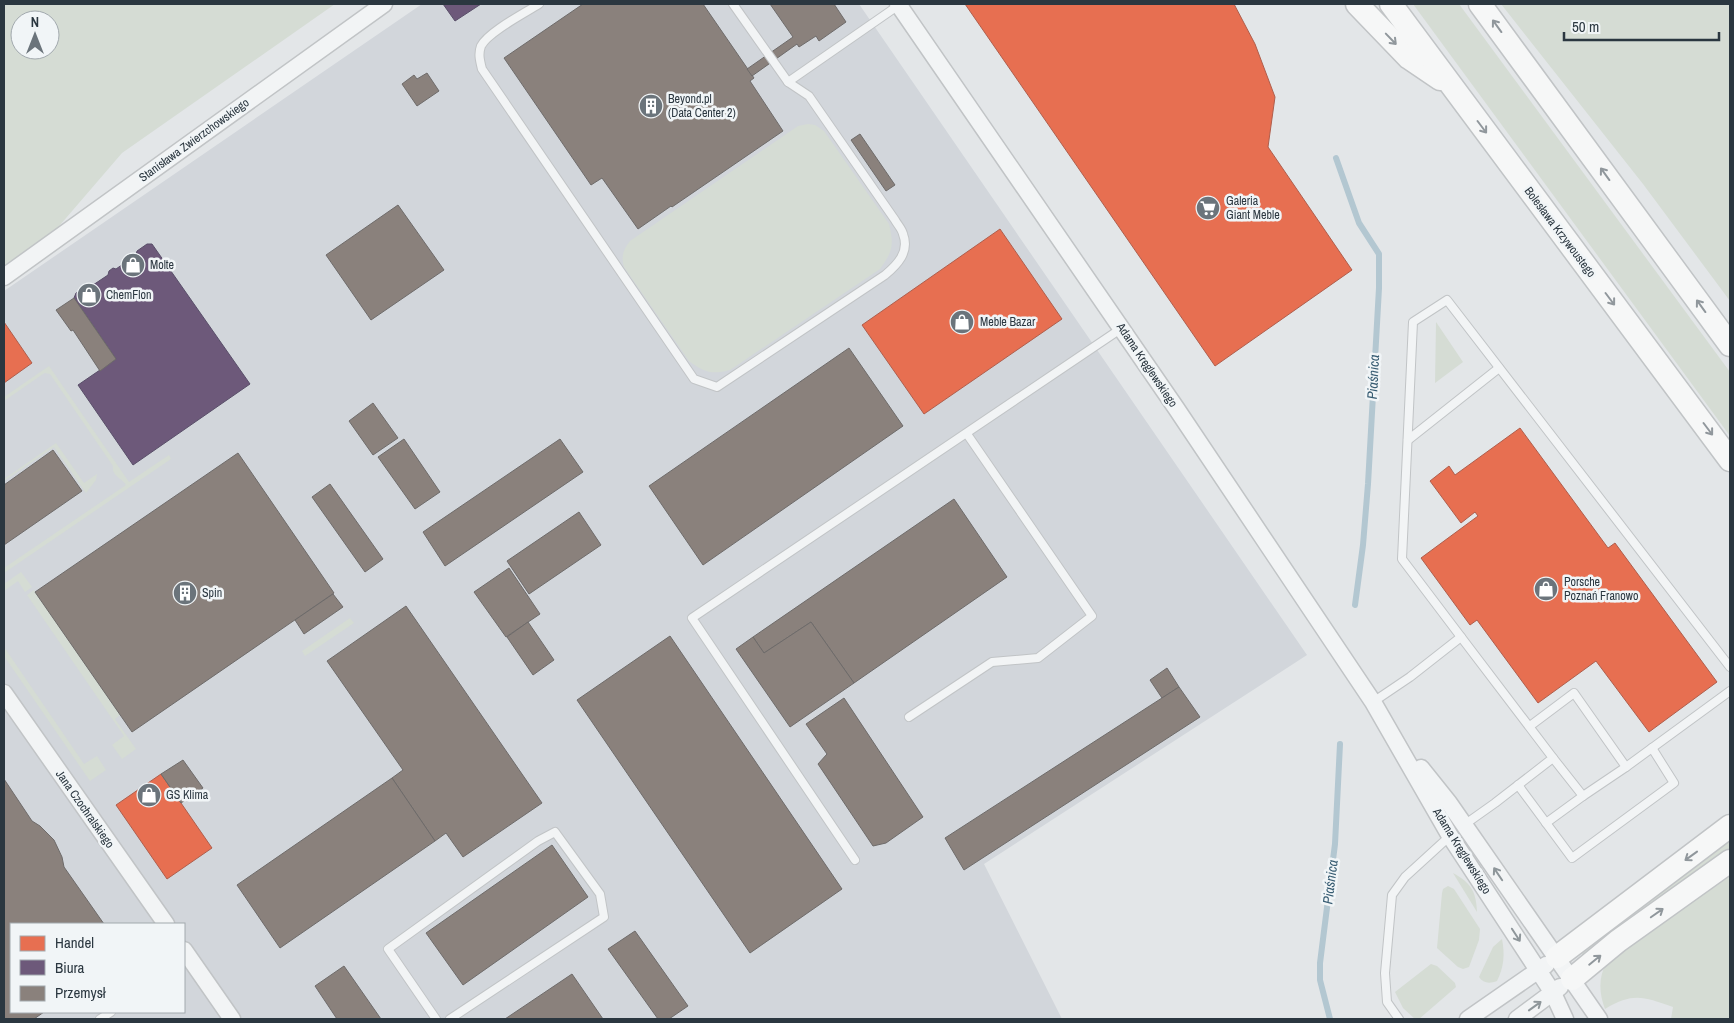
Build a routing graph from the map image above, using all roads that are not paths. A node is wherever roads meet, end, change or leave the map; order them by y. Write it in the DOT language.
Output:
graph roads {
  1 [pos="384,4"];
  2 [pos="539,4"];
  3 [pos="734,4"];
  4 [pos="898,4"];
  5 [pos="1357,4"];
  6 [pos="1392,4"];
  7 [pos="1480,4"];
  8 [pos="788,82"];
  9 [pos="1453,88"];
  10 [pos="4,277"];
  11 [pos="1122,328"];
  12 [pos="1730,345"];
  13 [pos="1499,368"];
  14 [pos="967,434"];
  15 [pos="1408,440"];
  16 [pos="1730,460"];
  17 [pos="1461,637"];
  18 [pos="1730,667"];
  19 [pos="1730,691"];
  20 [pos="4,693"];
  21 [pos="1373,702"];
  22 [pos="909,717"];
  23 [pos="1530,726"];
  24 [pos="1390,729"];
  25 [pos="1652,748"];
  26 [pos="1553,758"];
  27 [pos="1626,766"];
  28 [pos="1518,786"];
  29 [pos="1583,796"];
  30 [pos="1546,823"];
  31 [pos="1464,825"];
  32 [pos="1730,826"];
  33 [pos="1450,836"];
  34 [pos="855,860"];
  35 [pos="1730,861"];
  36 [pos="165,923"];
  37 [pos="185,954"];
  38 [pos="1557,957"];
  39 [pos="1538,971"];
  40 [pos="1572,979"];
  41 [pos="1553,993"];
  42 [pos="232,1019"];
  43 [pos="436,1019"];
  44 [pos="450,1019"];
  45 [pos="1399,1019"];
  46 [pos="1468,1019"];
  47 [pos="1517,1019"];
  48 [pos="1565,1019"];
  49 [pos="1599,1019"];
  1 -- 10 [label="street, Stanisława Zwierzchowskiego"];
  2 -- 8 [label="lane"];
  3 -- 8 [label="lane"];
  4 -- 8 [label="lane"];
  4 -- 11 [label="street, Adama Kręglewskiego"];
  5 -- 9 [label="main road, one-way"];
  6 -- 9 [label="main road, Bolesława Krzywoustego"];
  12 -- 7 [label="main road, one-way"];
  9 -- 16 [label="main road, Bolesława Krzywoustego, one-way"];
  11 -- 14 [label="lane"];
  11 -- 21 [label="street, Adama Kręglewskiego"];
  13 -- 15 [label="lane"];
  13 -- 15 [label="lane"];
  13 -- 18 [label="lane"];
  14 -- 22 [label="lane"];
  14 -- 34 [label="lane"];
  15 -- 17 [label="lane"];
  17 -- 21 [label="lane"];
  17 -- 23 [label="lane"];
  19 -- 25 [label="lane"];
  20 -- 36 [label="street, Jana Czochralskiego"];
  21 -- 24 [label="street, Adama Kręglewskiego"];
  23 -- 26 [label="lane"];
  23 -- 27 [label="lane"];
  24 -- 31 [label="street, Adama Kręglewskiego"];
  24 -- 33 [label="street, Adama Kręglewskiego"];
  25 -- 27 [label="lane"];
  25 -- 30 [label="lane"];
  26 -- 28 [label="lane"];
  26 -- 29 [label="lane"];
  27 -- 29 [label="lane"];
  28 -- 30 [label="lane"];
  28 -- 31 [label="lane"];
  29 -- 30 [label="lane"];
  31 -- 33 [label="lane"];
  38 -- 31 [label="street, Adama Kręglewskiego, one-way"];
  32 -- 38 [label="main road, one-way"];
  33 -- 39 [label="street, Adama Kręglewskiego, one-way"];
  33 -- 45 [label="lane"];
  40 -- 35 [label="main road, one-way"];
  37 -- 42 [label="street"];
  38 -- 39 [label="street"];
  38 -- 40 [label="street, Adama Kręglewskiego"];
  39 -- 41 [label="street"];
  39 -- 46 [label="street"];
  40 -- 41 [label="street"];
  40 -- 49 [label="street"];
  47 -- 41 [label="street, one-way"];
  41 -- 48 [label="street"];
  43 -- 44 [label="lane"];
}
